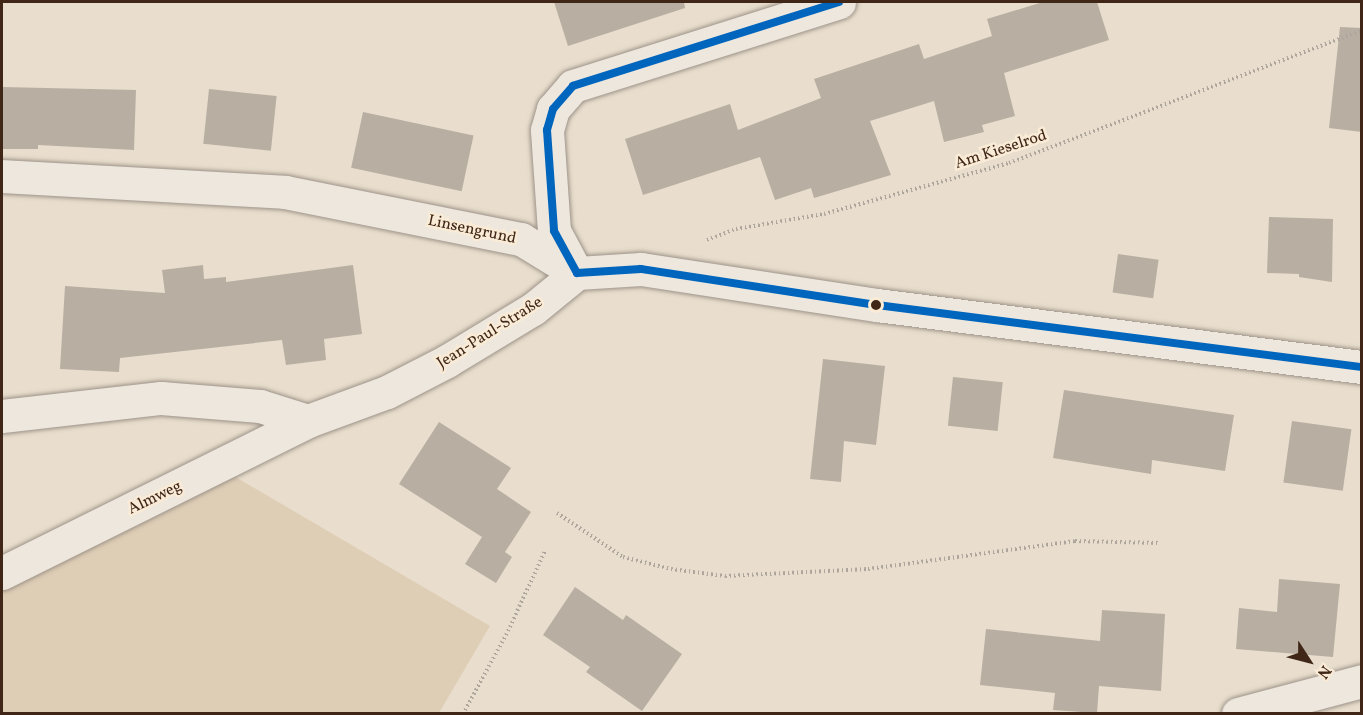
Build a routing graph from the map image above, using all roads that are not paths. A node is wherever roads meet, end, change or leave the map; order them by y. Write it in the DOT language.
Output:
graph roads {
  1 [pos="839,2"];
  2 [pos="2,176"];
  3 [pos="577,273"];
  4 [pos="1362,368"];
  5 [pos="2,416"];
  6 [pos="308,421"];
  7 [pos="2,573"];
  8 [pos="1362,681"];
  9 [pos="1238,714"];
  1 -- 3 [label="street"];
  2 -- 3 [label="street, Linsengrund"];
  3 -- 4 [label="street"];
  3 -- 6 [label="street, Jean-Paul-Straße"];
  5 -- 6 [label="street"];
  6 -- 7 [label="street, Almweg"];
  8 -- 9 [label="street"];
}
